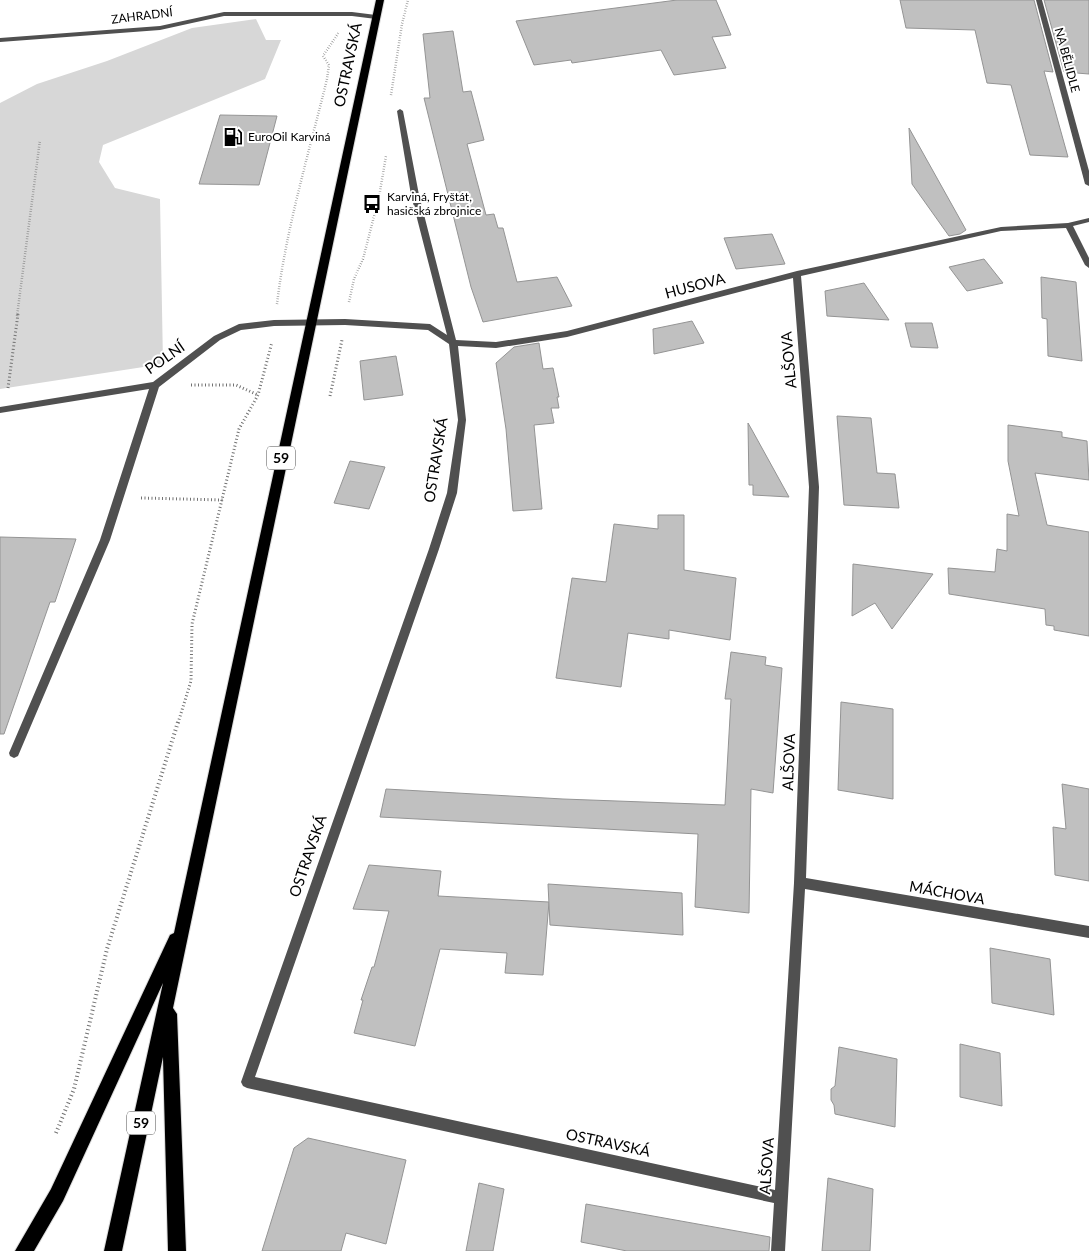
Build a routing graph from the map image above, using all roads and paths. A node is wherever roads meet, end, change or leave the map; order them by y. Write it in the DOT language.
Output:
graph roads {
  1 [pos="380,0"];
  2 [pos="408,0"];
  3 [pos="1039,0"];
  4 [pos="352,14"];
  5 [pos="376,17"];
  6 [pos="0,40"];
  7 [pos="389,102"];
  8 [pos="400,111"];
  9 [pos="40,140"];
  10 [pos="385,149"];
  11 [pos="1089,184"];
  12 [pos="1089,220"];
  13 [pos="1068,225"];
  14 [pos="1089,265"];
  15 [pos="797,274"];
  16 [pos="345,322"];
  17 [pos="274,323"];
  18 [pos="310,323"];
  19 [pos="266,340"];
  20 [pos="453,343"];
  21 [pos="271,346"];
  22 [pos="155,385"];
  23 [pos="258,395"];
  24 [pos="330,396"];
  25 [pos="3,409"];
  26 [pos="118,498"];
  27 [pos="223,500"];
  28 [pos="14,753"];
  29 [pos="800,883"];
  30 [pos="186,917"];
  31 [pos="1089,932"];
  32 [pos="169,994"];
  33 [pos="53,1142"];
  34 [pos="780,1198"];
  35 [pos="24,1251"];
  36 [pos="113,1251"];
  37 [pos="177,1251"];
  38 [pos="778,1251"];
  1 -- 5 [label="main road, OSTRAVSKÁ / 59"];
  2 -- 7 [label="path"];
  3 -- 11 [label="street, NA BĚLIDLE"];
  4 -- 5 [label="street, ZAHRADNÍ"];
  4 -- 6 [label="street, ZAHRADNÍ"];
  4 -- 17 [label="path"];
  5 -- 18 [label="main road, OSTRAVSKÁ / 59"];
  8 -- 20 [label="street, OSTRAVSKÁ"];
  9 -- 25 [label="path"];
  10 -- 16 [label="path"];
  12 -- 13 [label="street, HUSOVA"];
  13 -- 14 [label="street"];
  13 -- 15 [label="street, HUSOVA"];
  15 -- 20 [label="street, HUSOVA"];
  15 -- 29 [label="street, ALŠOVA"];
  16 -- 18 [label="street"];
  16 -- 20 [label="street"];
  16 -- 24 [label="path"];
  17 -- 18 [label="street, POLNÍ"];
  17 -- 21 [label="path"];
  17 -- 22 [label="street, POLNÍ"];
  18 -- 30 [label="main road, OSTRAVSKÁ / 59"];
  19 -- 21 [label="path"];
  20 -- 34 [label="street, OSTRAVSKÁ"];
  21 -- 23 [label="path"];
  22 -- 23 [label="path"];
  22 -- 25 [label="street, POLNÍ"];
  22 -- 26 [label="street"];
  23 -- 27 [label="path"];
  26 -- 27 [label="path"];
  26 -- 28 [label="street"];
  27 -- 33 [label="path"];
  29 -- 31 [label="street, MÁCHOVA"];
  29 -- 34 [label="street, ALŠOVA"];
  30 -- 32 [label="main road, OSTRAVSKÁ / 59"];
  30 -- 35 [label="main road"];
  32 -- 36 [label="main road, OSTRAVSKÁ / 59"];
  32 -- 37 [label="main road"];
  34 -- 38 [label="street, ALŠOVA"];
}
